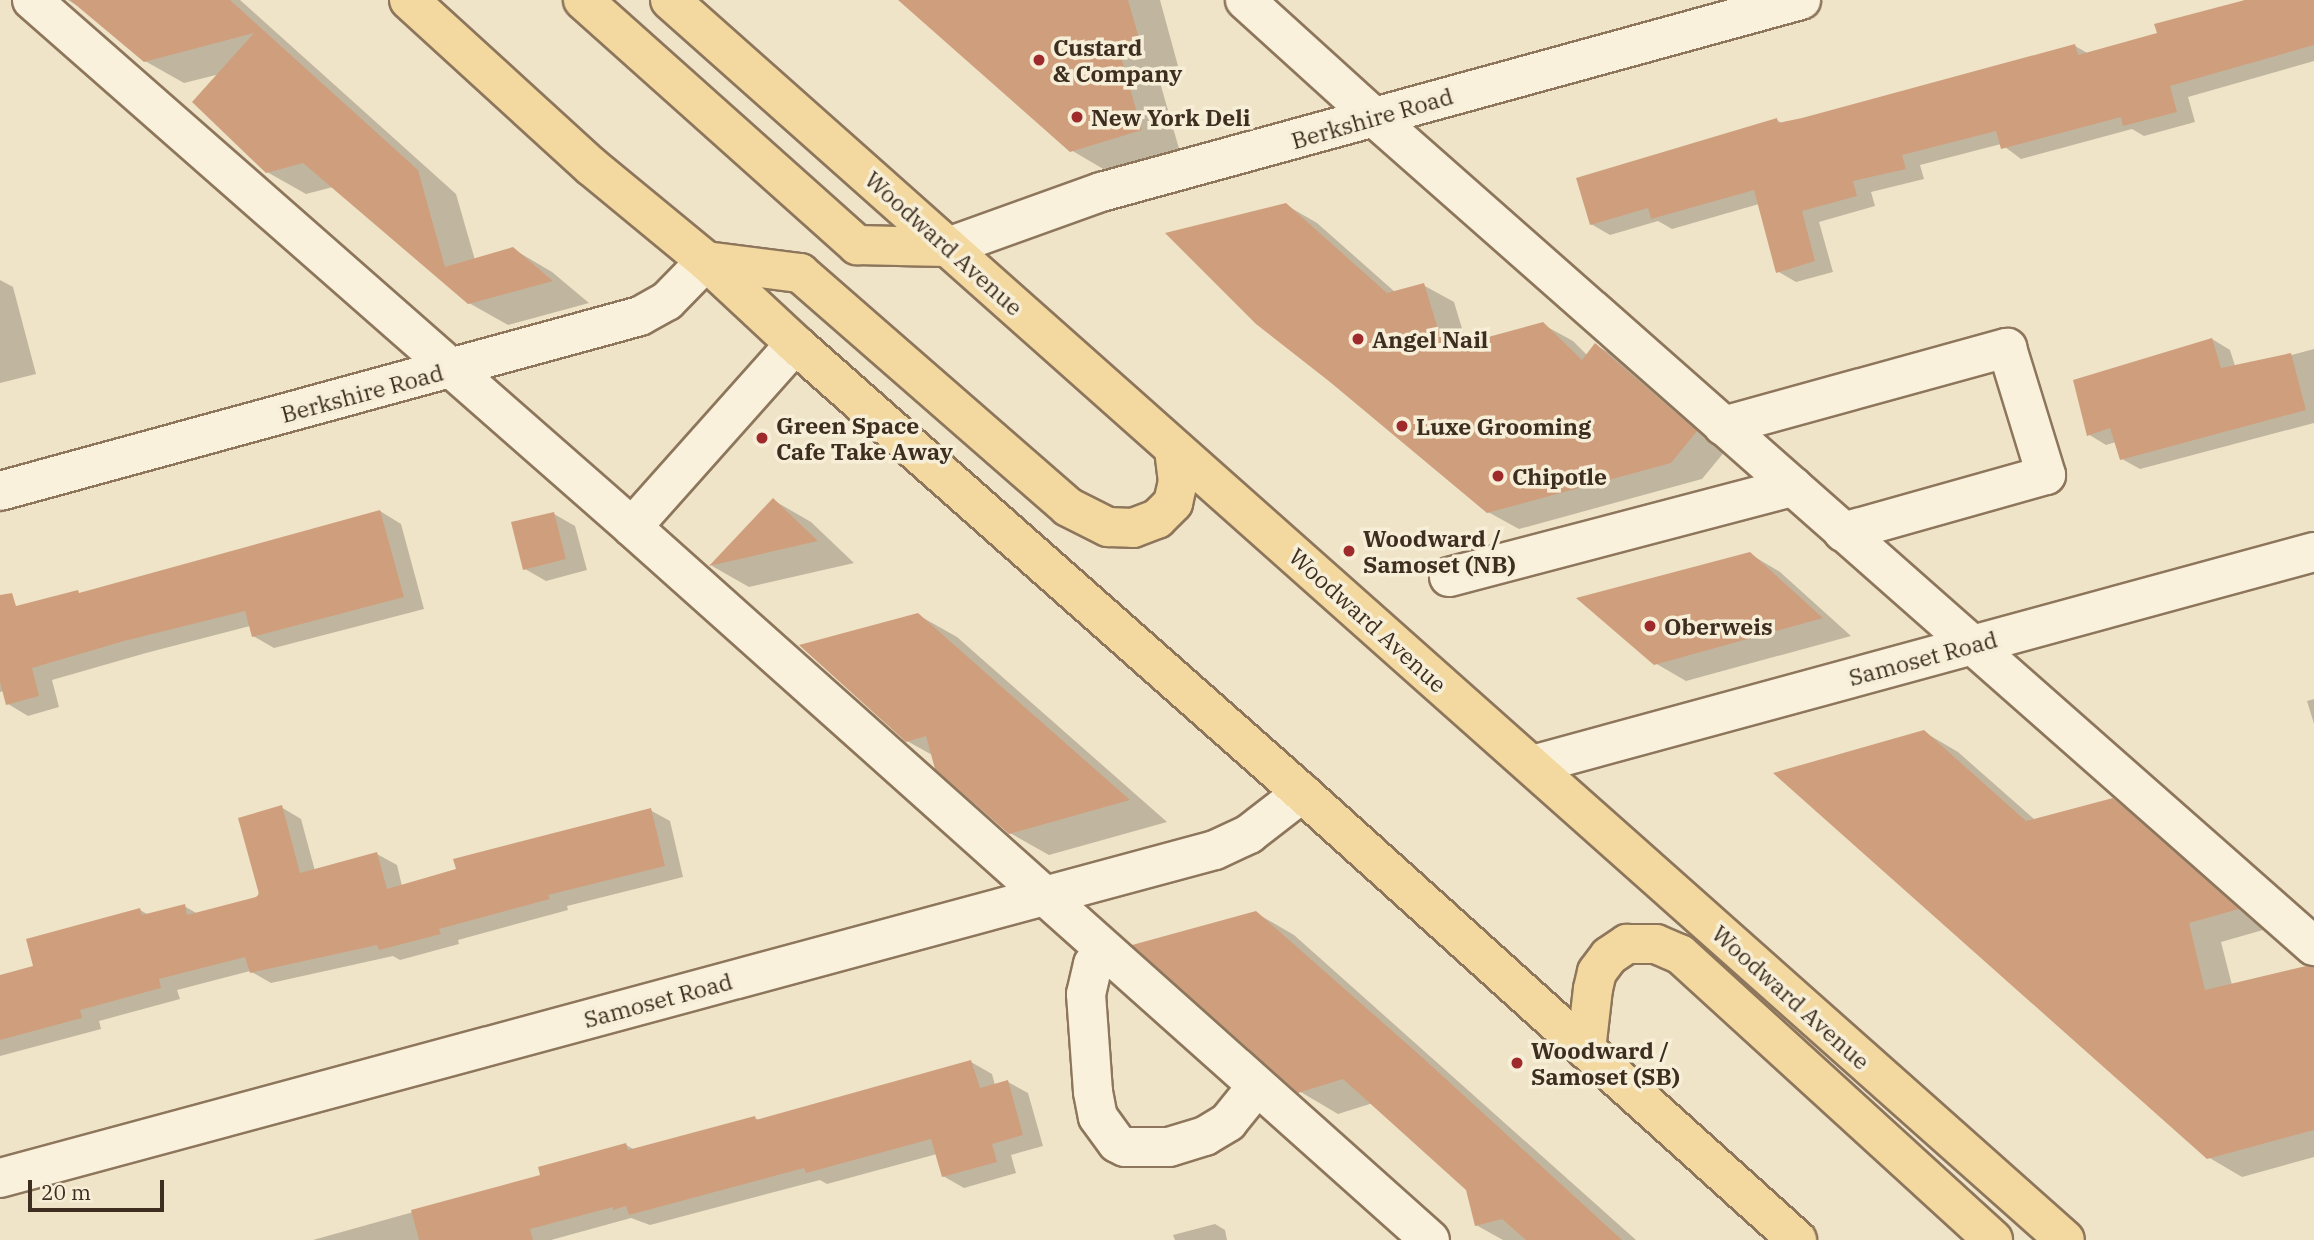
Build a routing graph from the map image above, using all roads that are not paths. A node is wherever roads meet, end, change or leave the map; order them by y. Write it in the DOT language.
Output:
graph roads {
  1 [pos="32,0"];
  2 [pos="409,0"];
  3 [pos="583,0"];
  4 [pos="670,0"];
  5 [pos="1245,0"];
  6 [pos="1801,0"];
  7 [pos="1375,118"];
  8 [pos="948,247"];
  9 [pos="706,261"];
  10 [pos="795,344"];
  11 [pos="452,369"];
  12 [pos="1723,426"];
  13 [pos="1174,448"];
  14 [pos="1793,487"];
  15 [pos="0,491"];
  16 [pos="632,527"];
  17 [pos="1843,532"];
  18 [pos="2314,552"];
  19 [pos="1449,577"];
  20 [pos="1971,645"];
  21 [pos="1532,765"];
  22 [pos="1302,793"];
  23 [pos="1043,895"];
  24 [pos="2314,946"];
  25 [pos="1110,955"];
  26 [pos="1586,1050"];
  27 [pos="1257,1086"];
  28 [pos="0,1178"];
  29 [pos="1430,1240"];
  30 [pos="1797,1240"];
  31 [pos="1993,1240"];
  32 [pos="2065,1240"];
  1 -- 11 [label="street"];
  2 -- 9 [label="main road"];
  3 -- 8 [label="main road"];
  4 -- 8 [label="main road, Woodward Avenue"];
  5 -- 7 [label="street"];
  6 -- 7 [label="street, Berkshire Road"];
  7 -- 8 [label="street, Berkshire Road"];
  7 -- 12 [label="street"];
  8 -- 13 [label="main road, Woodward Avenue"];
  9 -- 10 [label="main road"];
  9 -- 11 [label="street, Berkshire Road"];
  9 -- 13 [label="main road"];
  10 -- 16 [label="street"];
  10 -- 22 [label="main road"];
  11 -- 15 [label="street, Berkshire Road"];
  11 -- 16 [label="street"];
  12 -- 14 [label="street"];
  12 -- 17 [label="street"];
  13 -- 21 [label="main road, Woodward Avenue"];
  14 -- 17 [label="street"];
  14 -- 19 [label="street"];
  16 -- 23 [label="street"];
  17 -- 20 [label="street"];
  18 -- 20 [label="street, Samoset Road"];
  20 -- 21 [label="street, Samoset Road"];
  20 -- 24 [label="street"];
  21 -- 32 [label="main road, Woodward Avenue"];
  22 -- 23 [label="street, Samoset Road"];
  22 -- 26 [label="main road"];
  23 -- 25 [label="street"];
  23 -- 28 [label="street, Samoset Road"];
  25 -- 27 [label="street"];
  25 -- 27 [label="street"];
  26 -- 30 [label="main road"];
  26 -- 31 [label="main road"];
  27 -- 29 [label="street"];
}
